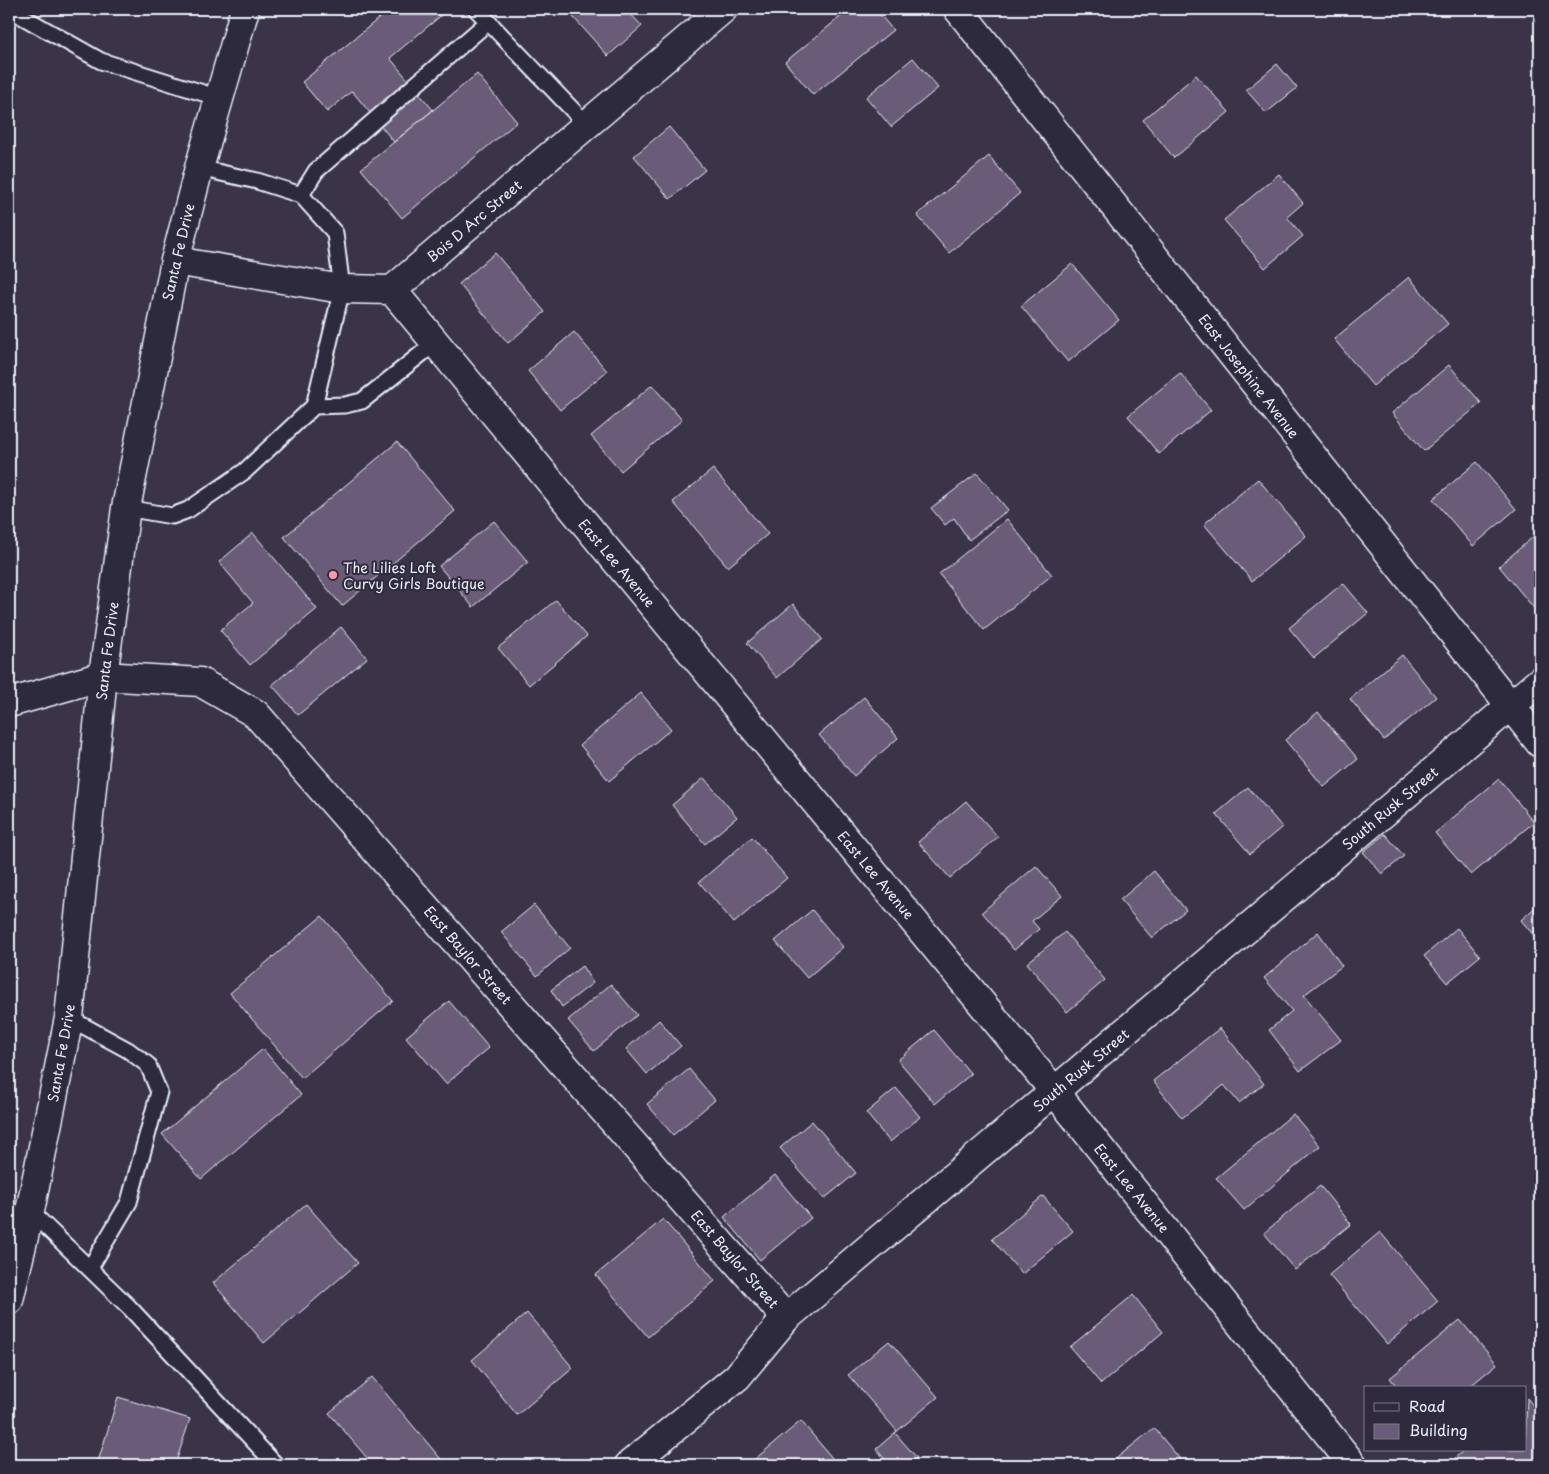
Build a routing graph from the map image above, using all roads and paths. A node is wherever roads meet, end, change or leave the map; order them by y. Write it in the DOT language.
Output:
graph roads {
  1 [pos="10,9"];
  2 [pos="245,9"];
  3 [pos="476,9"];
  4 [pos="723,9"];
  5 [pos="958,9"];
  6 [pos="488,22"];
  7 [pos="219,98"];
  8 [pos="586,124"];
  9 [pos="199,168"];
  10 [pos="301,195"];
  11 [pos="174,261"];
  12 [pos="342,289"];
  13 [pos="392,290"];
  14 [pos="436,343"];
  15 [pos="314,406"];
  16 [pos="126,508"];
  17 [pos="103,676"];
  18 [pos="1540,681"];
  19 [pos="9,703"];
  20 [pos="1510,706"];
  21 [pos="1540,743"];
  22 [pos="69,1018"];
  23 [pos="1055,1092"];
  24 [pos="30,1211"];
  25 [pos="90,1268"];
  26 [pos="9,1300"];
  27 [pos="786,1318"];
  28 [pos="276,1465"];
  29 [pos="629,1465"];
  30 [pos="1353,1465"];
  1 -- 7 [label="lane"];
  2 -- 7 [label="street, Santa Fe Drive"];
  3 -- 6 [label="lane"];
  4 -- 8 [label="street, Bois D Arc Street"];
  5 -- 20 [label="street, East Josephine Avenue"];
  6 -- 8 [label="lane"];
  6 -- 10 [label="lane"];
  7 -- 9 [label="street, Santa Fe Drive"];
  8 -- 13 [label="street, Bois D Arc Street"];
  9 -- 10 [label="lane"];
  9 -- 11 [label="street, Santa Fe Drive"];
  10 -- 12 [label="lane"];
  11 -- 12 [label="street"];
  11 -- 16 [label="street, Santa Fe Drive"];
  12 -- 13 [label="street"];
  12 -- 15 [label="lane"];
  13 -- 14 [label="street, East Lee Avenue"];
  14 -- 15 [label="lane"];
  14 -- 23 [label="street, East Lee Avenue"];
  15 -- 16 [label="lane"];
  16 -- 17 [label="street, Santa Fe Drive"];
  17 -- 19 [label="street"];
  17 -- 22 [label="street, Santa Fe Drive"];
  17 -- 27 [label="street, East Baylor Street"];
  18 -- 20 [label="street, South Rusk Street"];
  20 -- 21 [label="street, East Josephine Avenue"];
  20 -- 23 [label="street, South Rusk Street"];
  22 -- 24 [label="street, Santa Fe Drive"];
  22 -- 25 [label="lane"];
  23 -- 27 [label="street, South Rusk Street"];
  23 -- 30 [label="street, East Lee Avenue"];
  24 -- 25 [label="lane"];
  24 -- 26 [label="street, Santa Fe Drive"];
  25 -- 28 [label="lane"];
  27 -- 29 [label="street, South Rusk Street"];
}
